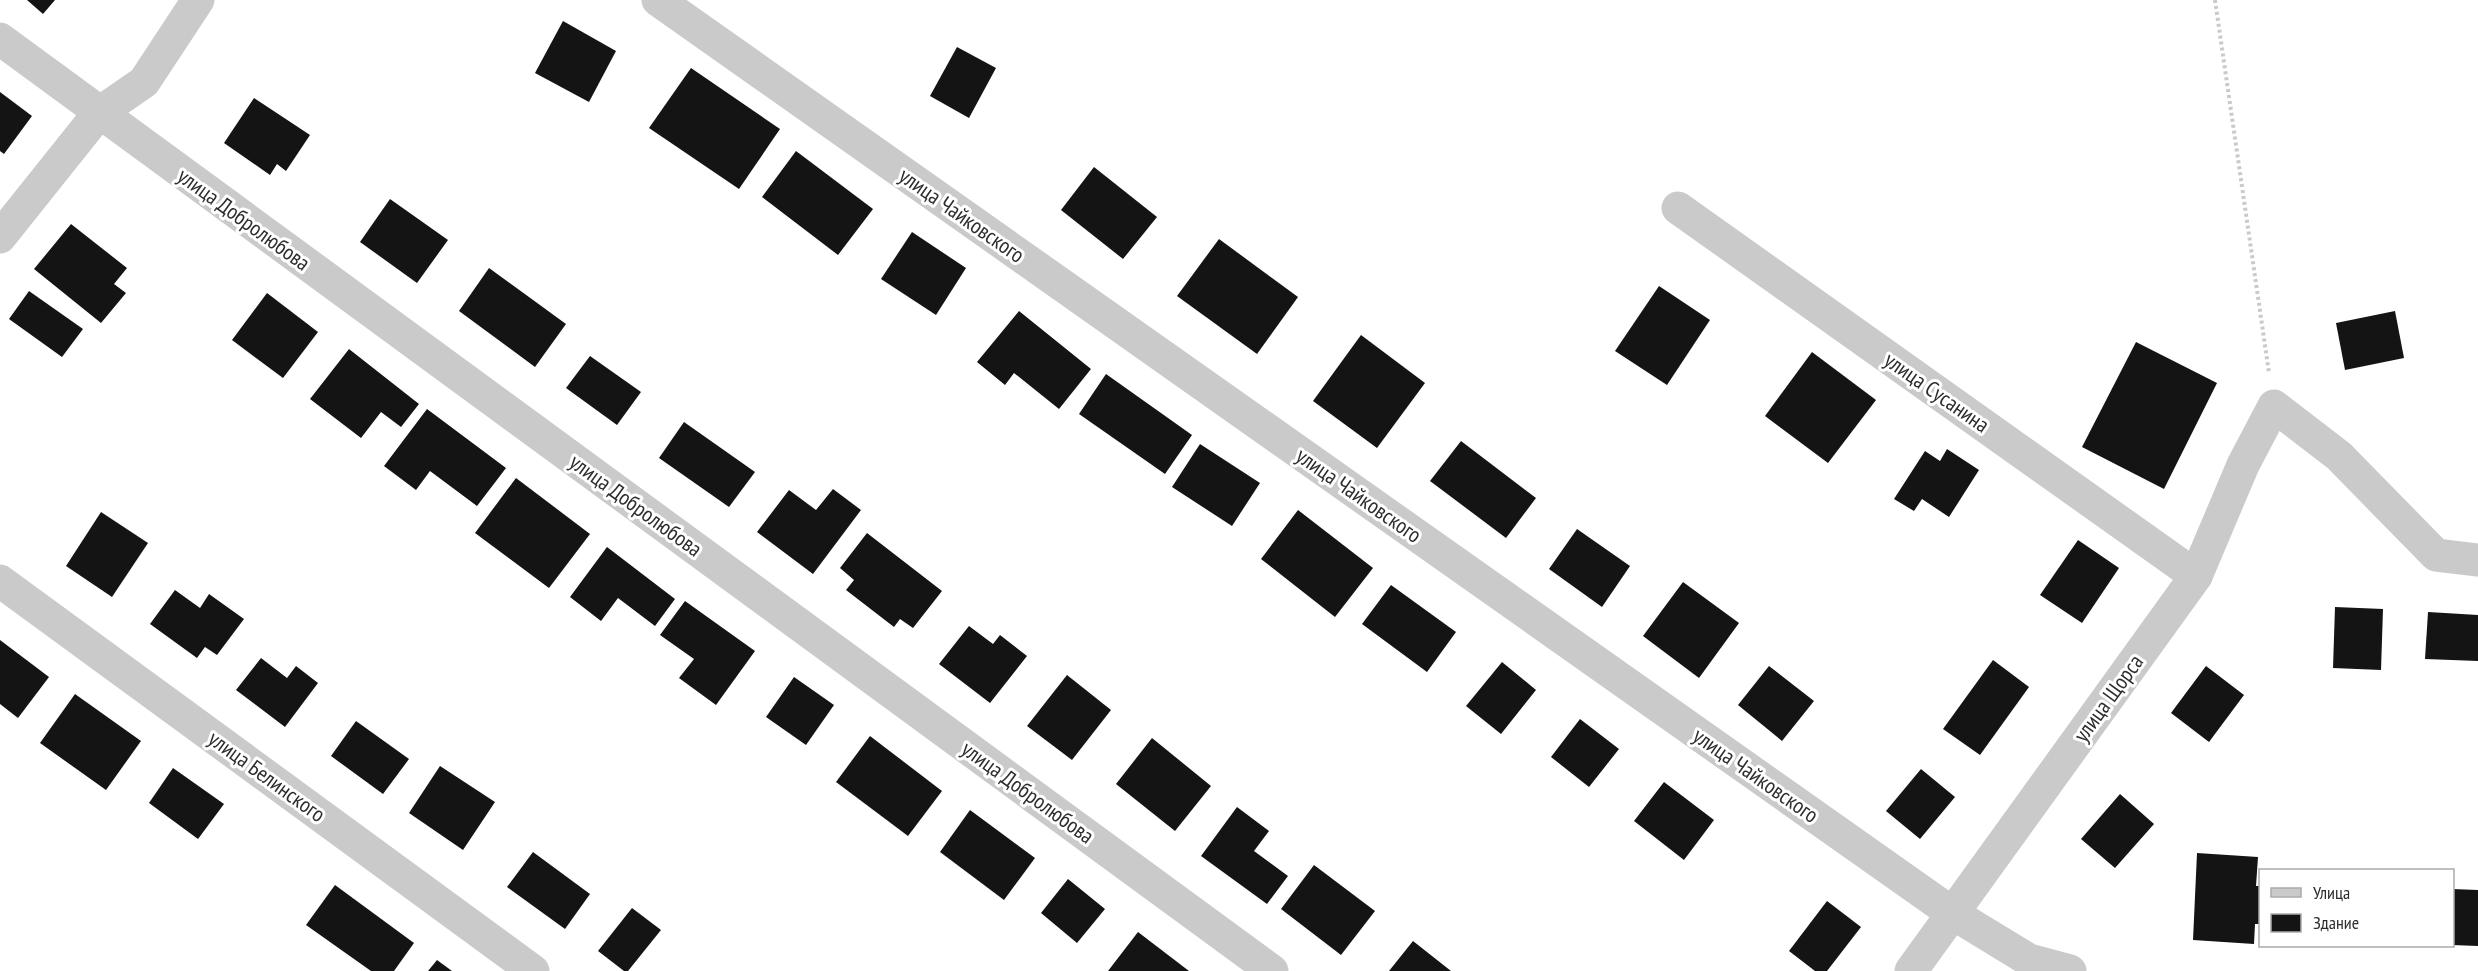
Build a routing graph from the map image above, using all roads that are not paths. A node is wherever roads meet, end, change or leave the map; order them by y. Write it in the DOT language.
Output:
graph roads {
  1 [pos="198,0"];
  2 [pos="658,0"];
  3 [pos="0,39"];
  4 [pos="99,113"];
  5 [pos="1678,208"];
  6 [pos="0,237"];
  7 [pos="2478,560"];
  8 [pos="2196,576"];
  9 [pos="0,581"];
  10 [pos="1952,913"];
  11 [pos="533,971"];
  12 [pos="1272,971"];
  13 [pos="1911,971"];
  14 [pos="2070,971"];
  1 -- 4 [label="street"];
  2 -- 10 [label="street, улица Чайковского"];
  3 -- 4 [label="street, улица Добролюбова"];
  4 -- 6 [label="street"];
  4 -- 12 [label="street, улица Добролюбова"];
  5 -- 8 [label="street, улица Сусанина"];
  7 -- 8 [label="street, улица Щорса"];
  8 -- 10 [label="street, улица Щорса"];
  9 -- 11 [label="street, улица Белинского"];
  10 -- 13 [label="street, улица Щорса"];
  10 -- 14 [label="street, улица Чайковского"];
}
